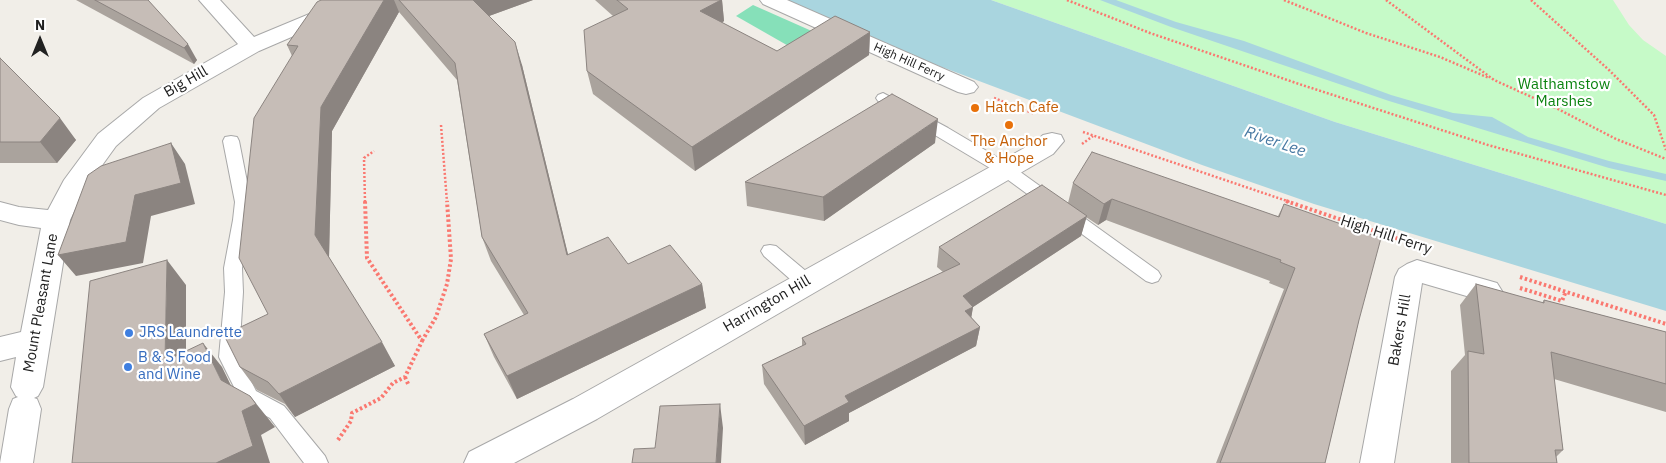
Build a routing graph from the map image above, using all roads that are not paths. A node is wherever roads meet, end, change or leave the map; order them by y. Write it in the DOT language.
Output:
graph roads {
  1 [pos="209,0"];
  2 [pos="361,0"];
  3 [pos="770,0"];
  4 [pos="251,46"];
  5 [pos="966,87"];
  6 [pos="882,98"];
  7 [pos="231,141"];
  8 [pos="1052,142"];
  9 [pos="1006,170"];
  10 [pos="0,211"];
  11 [pos="56,220"];
  12 [pos="770,251"];
  13 [pos="1152,276"];
  14 [pos="806,282"];
  15 [pos="1487,292"];
  16 [pos="34,341"];
  17 [pos="0,349"];
  18 [pos="16,463"];
  19 [pos="317,463"];
  20 [pos="481,463"];
  21 [pos="1377,463"];
  1 -- 4 [label="street"];
  2 -- 4 [label="street, Big Hill"];
  3 -- 5 [label="street, High Hill Ferry"];
  4 -- 11 [label="street, Big Hill"];
  6 -- 9 [label="lane"];
  7 -- 19 [label="lane"];
  8 -- 9 [label="street, Harrington Hill"];
  9 -- 13 [label="lane"];
  9 -- 14 [label="street, Harrington Hill"];
  10 -- 11 [label="street"];
  11 -- 16 [label="street, Mount Pleasant Lane"];
  12 -- 14 [label="lane"];
  14 -- 20 [label="street, Harrington Hill"];
  15 -- 21 [label="street, Bakers Hill"];
  16 -- 17 [label="street"];
  16 -- 18 [label="street, Mount Pleasant Lane"];
}
